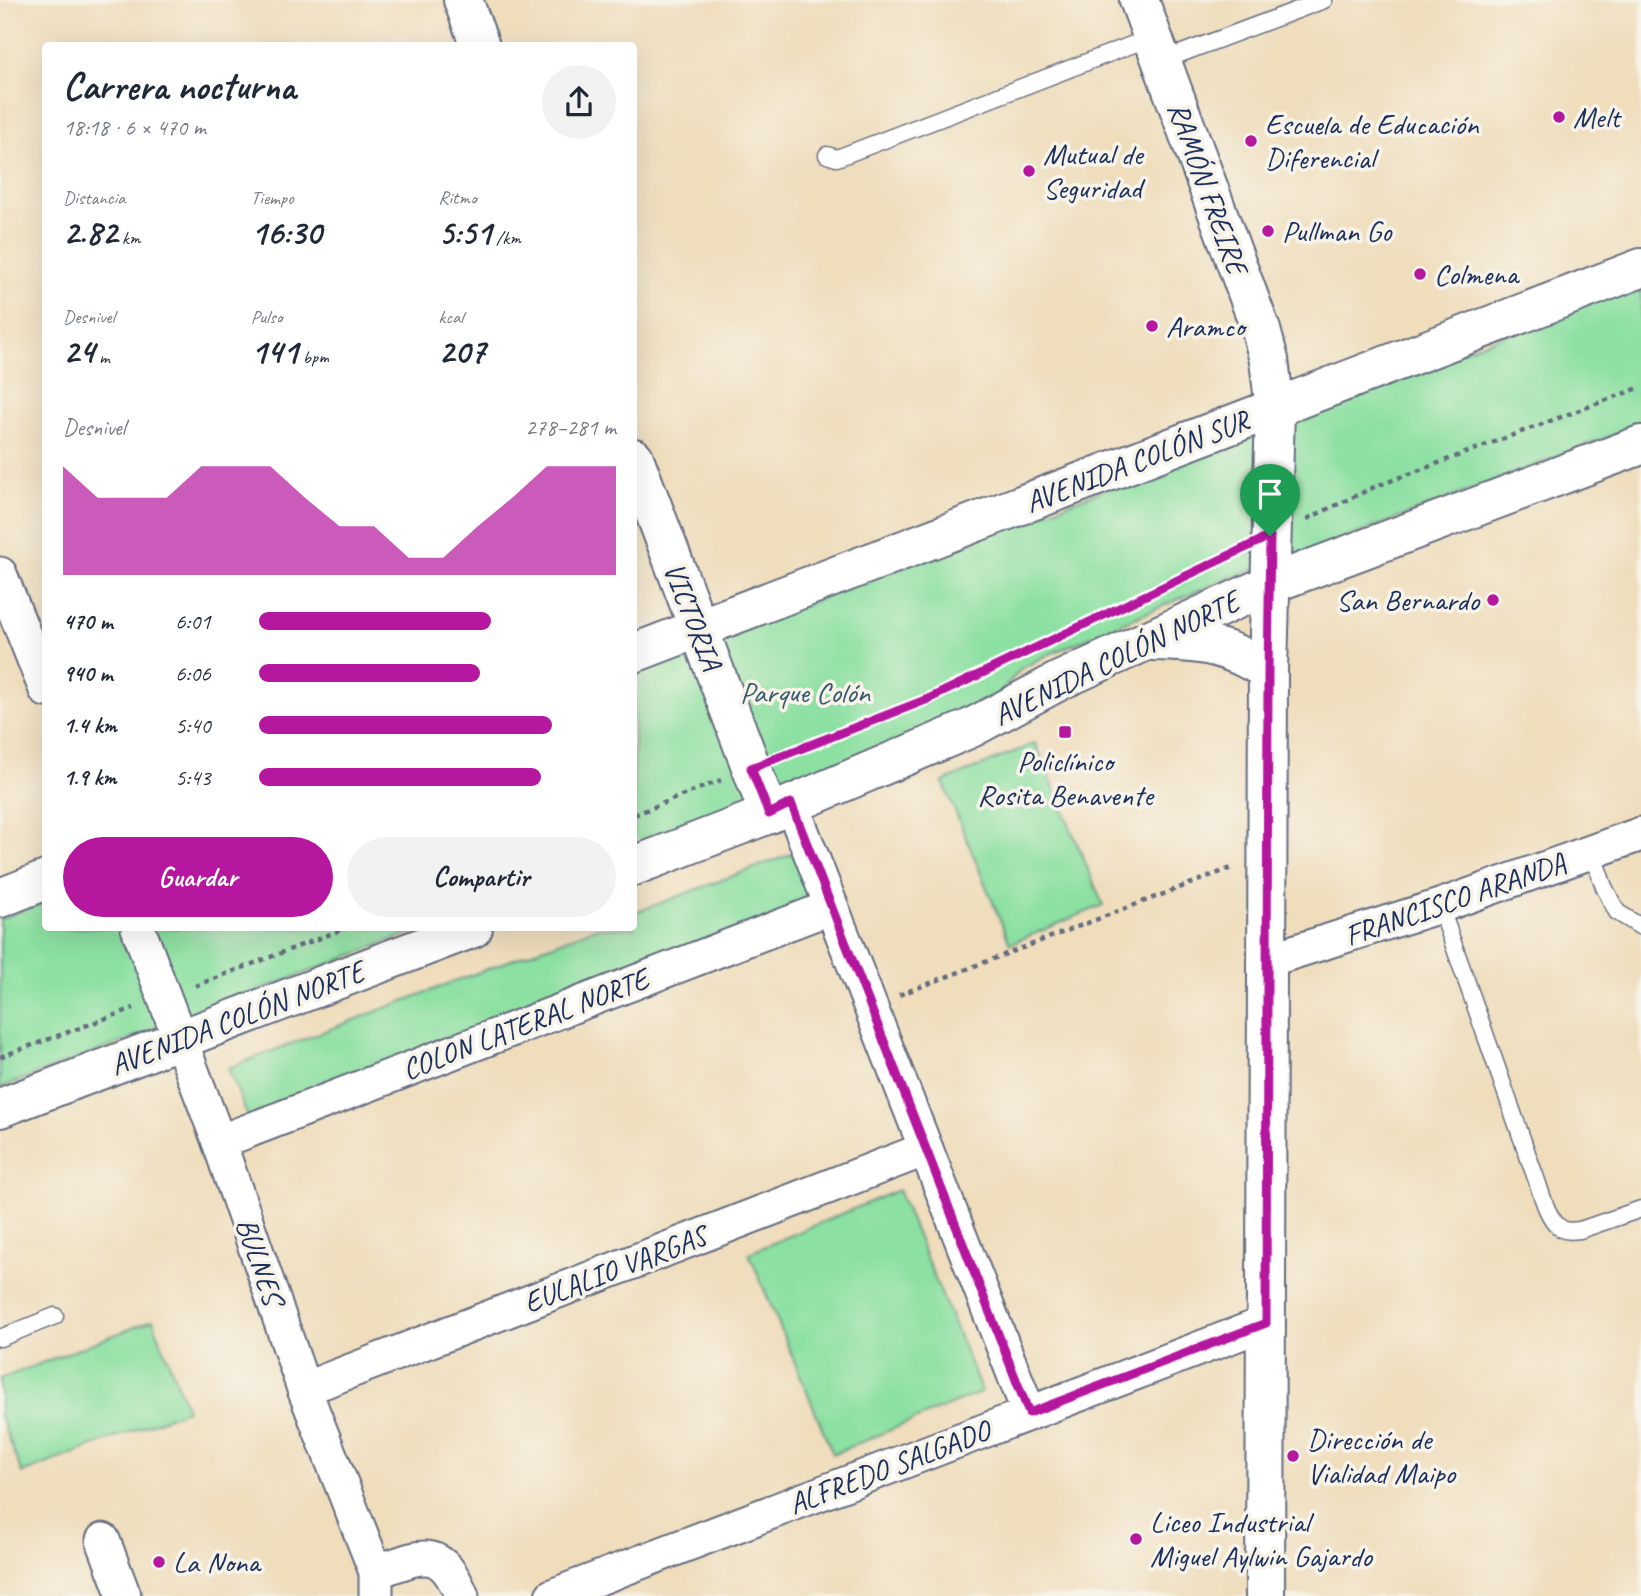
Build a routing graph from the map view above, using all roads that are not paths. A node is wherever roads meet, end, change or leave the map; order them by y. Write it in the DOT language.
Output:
graph roads {
  1 [pos="463,0"];
  2 [pos="1139,0"];
  3 [pos="1324,0"];
  4 [pos="479,42"];
  5 [pos="1157,49"];
  6 [pos="827,155"];
  7 [pos="1641,268"];
  8 [pos="1275,409"];
  9 [pos="1641,445"];
  10 [pos="637,466"];
  11 [pos="0,574"];
  12 [pos="1268,585"];
  13 [pos="697,628"];
  14 [pos="1144,641"];
  15 [pos="637,652"];
  16 [pos="1268,671"];
  17 [pos="42,680"];
  18 [pos="780,809"];
  19 [pos="1641,834"];
  20 [pos="1592,852"];
  21 [pos="637,865"];
  22 [pos="42,882"];
  23 [pos="0,898"];
  24 [pos="1440,906"];
  25 [pos="831,907"];
  26 [pos="1641,928"];
  27 [pos="139,931"];
  28 [pos="465,931"];
  29 [pos="1268,960"];
  30 [pos="181,1040"];
  31 [pos="0,1108"];
  32 [pos="219,1142"];
  33 [pos="926,1149"];
  34 [pos="1641,1209"];
  35 [pos="55,1317"];
  36 [pos="1266,1323"];
  37 [pos="0,1338"];
  38 [pos="304,1389"];
  39 [pos="1029,1413"];
  40 [pos="103,1540"];
  41 [pos="376,1584"];
  42 [pos="124,1596"];
  43 [pos="462,1596"];
  44 [pos="552,1596"];
  45 [pos="1265,1596"];
  1 -- 4 [label="main road"];
  2 -- 5 [label="main road, RAMÓN FREIRE"];
  3 -- 5 [label="lane"];
  5 -- 6 [label="lane"];
  5 -- 8 [label="main road, RAMÓN FREIRE"];
  7 -- 8 [label="main road, AVENIDA COLÓN SUR"];
  8 -- 12 [label="main road, RAMÓN FREIRE"];
  8 -- 13 [label="main road, AVENIDA COLÓN SUR"];
  9 -- 12 [label="main road, AVENIDA COLÓN NORTE"];
  10 -- 13 [label="main road, VICTORIA"];
  11 -- 17 [label="street"];
  12 -- 14 [label="main road, AVENIDA COLÓN NORTE"];
  12 -- 16 [label="main road, RAMÓN FREIRE"];
  13 -- 15 [label="main road, AVENIDA COLÓN SUR"];
  13 -- 18 [label="main road, VICTORIA"];
  14 -- 16 [label="main road"];
  14 -- 18 [label="main road, AVENIDA COLÓN NORTE"];
  16 -- 29 [label="main road, RAMÓN FREIRE"];
  18 -- 21 [label="main road, AVENIDA COLÓN NORTE"];
  18 -- 25 [label="street"];
  19 -- 20 [label="street, FRANCISCO ARANDA"];
  20 -- 24 [label="street, FRANCISCO ARANDA"];
  20 -- 26 [label="lane"];
  22 -- 23 [label="main road"];
  24 -- 29 [label="street, FRANCISCO ARANDA"];
  24 -- 34 [label="lane"];
  25 -- 32 [label="street, COLON LATERAL NORTE"];
  25 -- 33 [label="street"];
  27 -- 30 [label="street, BULNES"];
  28 -- 30 [label="main road, AVENIDA COLÓN NORTE"];
  29 -- 36 [label="main road, RAMÓN FREIRE"];
  30 -- 31 [label="main road, AVENIDA COLÓN NORTE"];
  30 -- 32 [label="street, BULNES"];
  32 -- 38 [label="street, BULNES"];
  33 -- 38 [label="street, EULALIO VARGAS"];
  33 -- 39 [label="street"];
  35 -- 37 [label="lane"];
  36 -- 39 [label="street, ALFREDO SALGADO"];
  36 -- 45 [label="main road, RAMÓN FREIRE"];
  38 -- 41 [label="street, BULNES"];
  39 -- 44 [label="street, ALFREDO SALGADO"];
  40 -- 42 [label="street"];
  41 -- 43 [label="street"];
}
